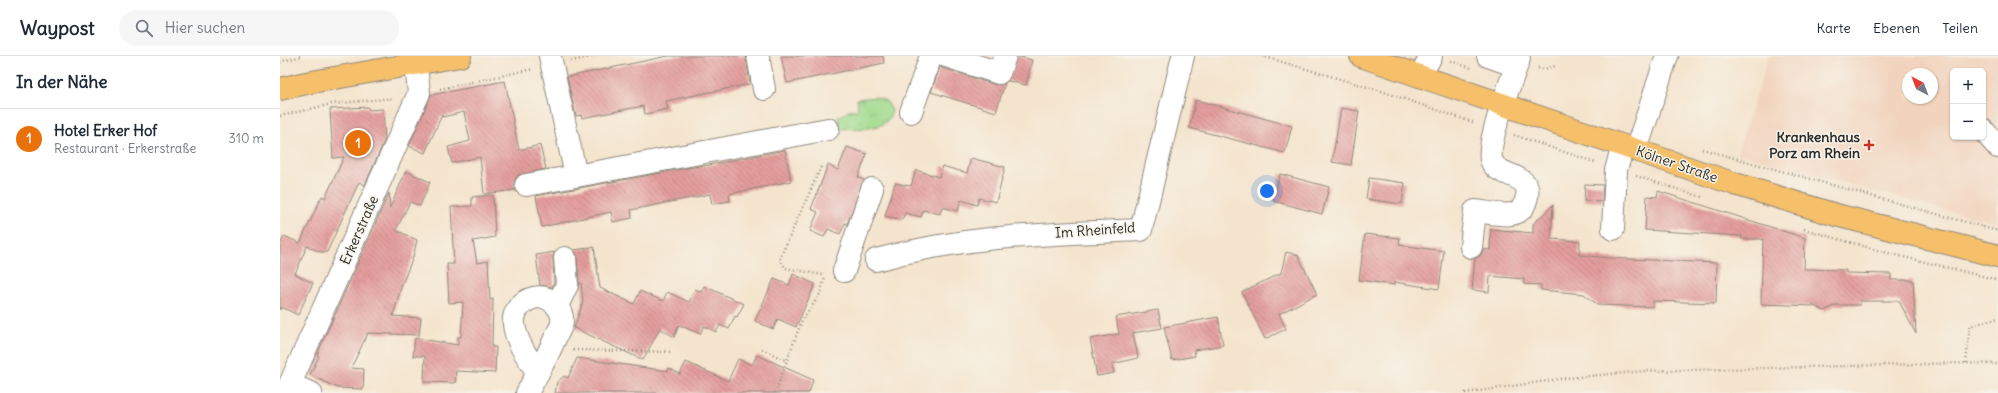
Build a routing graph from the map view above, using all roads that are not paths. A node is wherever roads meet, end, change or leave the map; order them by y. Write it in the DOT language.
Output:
graph roads {
  1 [pos="460,56"];
  2 [pos="550,56"];
  3 [pos="758,56"];
  4 [pos="931,56"];
  5 [pos="946,56"];
  6 [pos="1005,56"];
  7 [pos="1183,56"];
  8 [pos="1361,56"];
  9 [pos="1667,56"];
  10 [pos="1438,57"];
  11 [pos="1480,62"];
  12 [pos="416,65"];
  13 [pos="1420,76"];
  14 [pos="280,89"];
  15 [pos="764,89"];
  16 [pos="1504,105"];
  17 [pos="911,112"];
  18 [pos="828,129"];
  19 [pos="1986,133"];
  20 [pos="1998,147"];
  21 [pos="1630,148"];
  22 [pos="576,176"];
  23 [pos="526,185"];
  24 [pos="872,189"];
  25 [pos="1613,229"];
  26 [pos="1472,247"];
  27 [pos="1998,256"];
  28 [pos="565,258"];
  29 [pos="876,260"];
  30 [pos="833,274"];
  31 [pos="556,306"];
  32 [pos="538,373"];
  33 [pos="287,380"];
  34 [pos="311,393"];
  35 [pos="527,393"];
  1 -- 12 [label="main road"];
  2 -- 22 [label="street"];
  3 -- 15 [label="street"];
  4 -- 17 [label="street"];
  5 -- 6 [label="street"];
  7 -- 29 [label="street, Im Rheinfeld"];
  8 -- 13 [label="main road, Kölner Straße"];
  9 -- 21 [label="street"];
  10 -- 13 [label="street"];
  11 -- 16 [label="street"];
  12 -- 14 [label="main road"];
  12 -- 33 [label="street, Erkerstraße"];
  13 -- 16 [label="main road, Kölner Straße"];
  16 -- 21 [label="main road, Kölner Straße"];
  16 -- 26 [label="street"];
  18 -- 22 [label="street"];
  19 -- 20 [label="street"];
  21 -- 25 [label="street"];
  21 -- 27 [label="main road, Kölner Straße"];
  22 -- 23 [label="street"];
  24 -- 30 [label="street"];
  28 -- 31 [label="street"];
  31 -- 32 [label="street"];
  31 -- 32 [label="street"];
  32 -- 35 [label="street"];
  33 -- 34 [label="street"];
}
